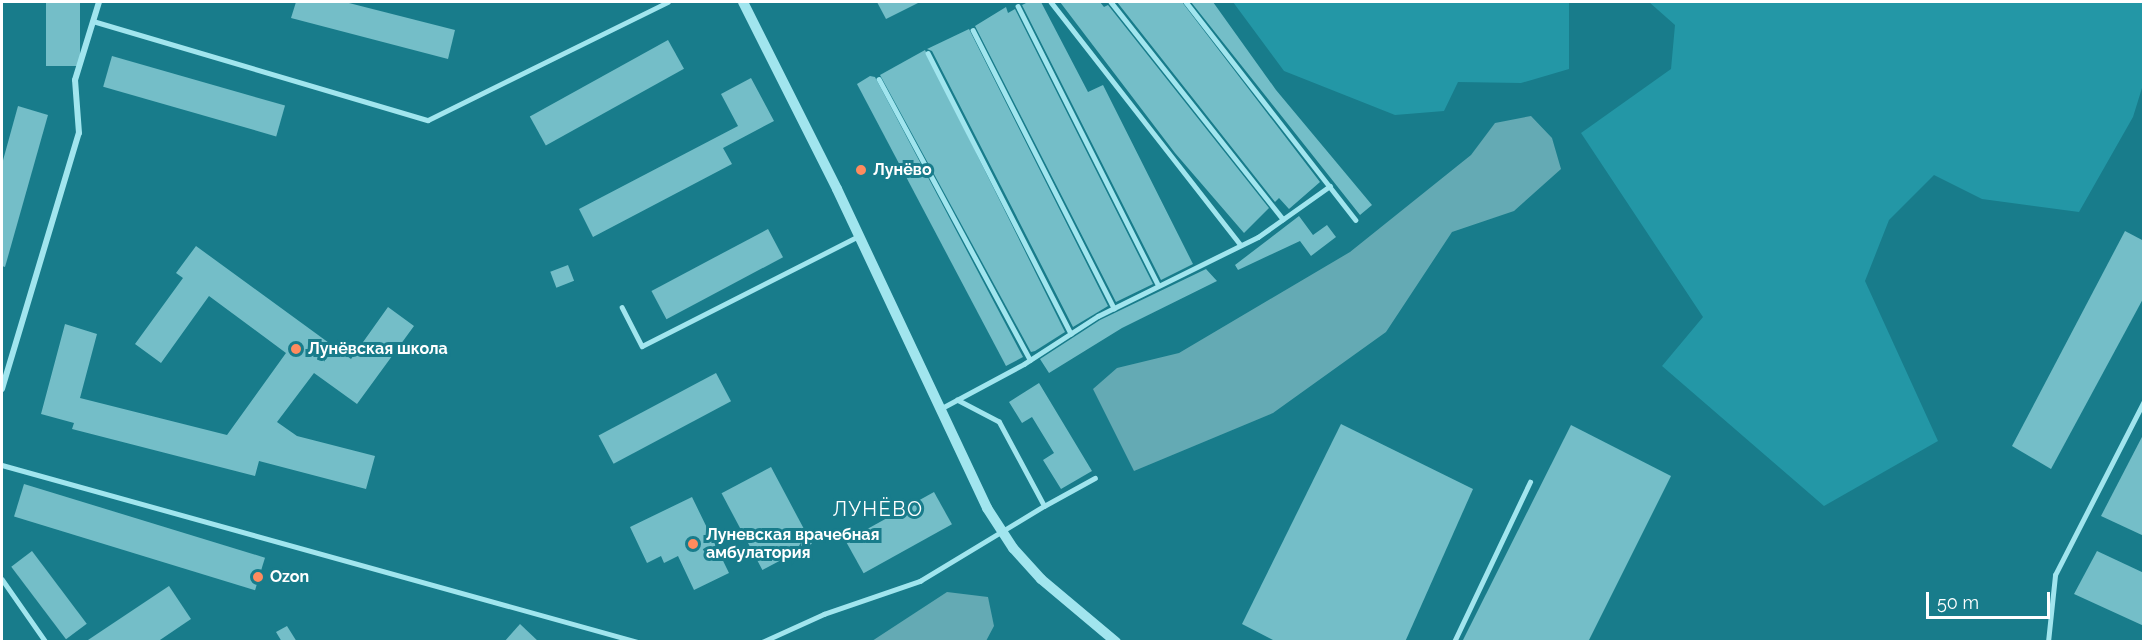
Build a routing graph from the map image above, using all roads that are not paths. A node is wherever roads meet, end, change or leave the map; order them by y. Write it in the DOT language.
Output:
graph roads {
  1 [pos="99,2"];
  2 [pos="668,2"];
  3 [pos="743,2"];
  4 [pos="1052,2"];
  5 [pos="1110,2"];
  6 [pos="1186,2"];
  7 [pos="1018,6"];
  8 [pos="93,21"];
  9 [pos="973,30"];
  10 [pos="928,53"];
  11 [pos="879,78"];
  12 [pos="1330,186"];
  13 [pos="1283,219"];
  14 [pos="1356,220"];
  15 [pos="859,236"];
  16 [pos="1240,245"];
  17 [pos="1159,286"];
  18 [pos="622,307"];
  19 [pos="1114,308"];
  20 [pos="1071,334"];
  21 [pos="1030,360"];
  22 [pos="2,389"];
  23 [pos="957,400"];
  24 [pos="2144,401"];
  25 [pos="940,409"];
  26 [pos="2,465"];
  27 [pos="1095,478"];
  28 [pos="1530,482"];
  29 [pos="1044,506"];
  30 [pos="1002,530"];
  31 [pos="2,579"];
  32 [pos="773,639"];
  33 [pos="1112,640"];
  34 [pos="46,642"];
  35 [pos="638,642"];
  36 [pos="762,642"];
  37 [pos="1454,642"];
  38 [pos="2048,642"];
  1 -- 8 [label="street"];
  2 -- 8 [label="lane"];
  3 -- 15 [label="street"];
  4 -- 16 [label="lane"];
  5 -- 13 [label="lane"];
  6 -- 12 [label="lane"];
  7 -- 17 [label="lane"];
  8 -- 22 [label="street"];
  9 -- 19 [label="lane"];
  10 -- 20 [label="lane"];
  11 -- 21 [label="lane"];
  12 -- 13 [label="lane"];
  12 -- 14 [label="lane"];
  13 -- 16 [label="lane"];
  15 -- 18 [label="lane"];
  15 -- 25 [label="street"];
  16 -- 17 [label="lane"];
  17 -- 19 [label="lane"];
  19 -- 20 [label="lane"];
  20 -- 21 [label="lane"];
  21 -- 23 [label="lane"];
  23 -- 25 [label="lane"];
  23 -- 29 [label="lane"];
  24 -- 38 [label="lane"];
  25 -- 30 [label="street"];
  26 -- 35 [label="lane"];
  27 -- 29 [label="lane"];
  28 -- 37 [label="lane"];
  29 -- 30 [label="lane"];
  30 -- 32 [label="lane"];
  30 -- 33 [label="street"];
  31 -- 34 [label="lane"];
  32 -- 36 [label="lane"];
}
